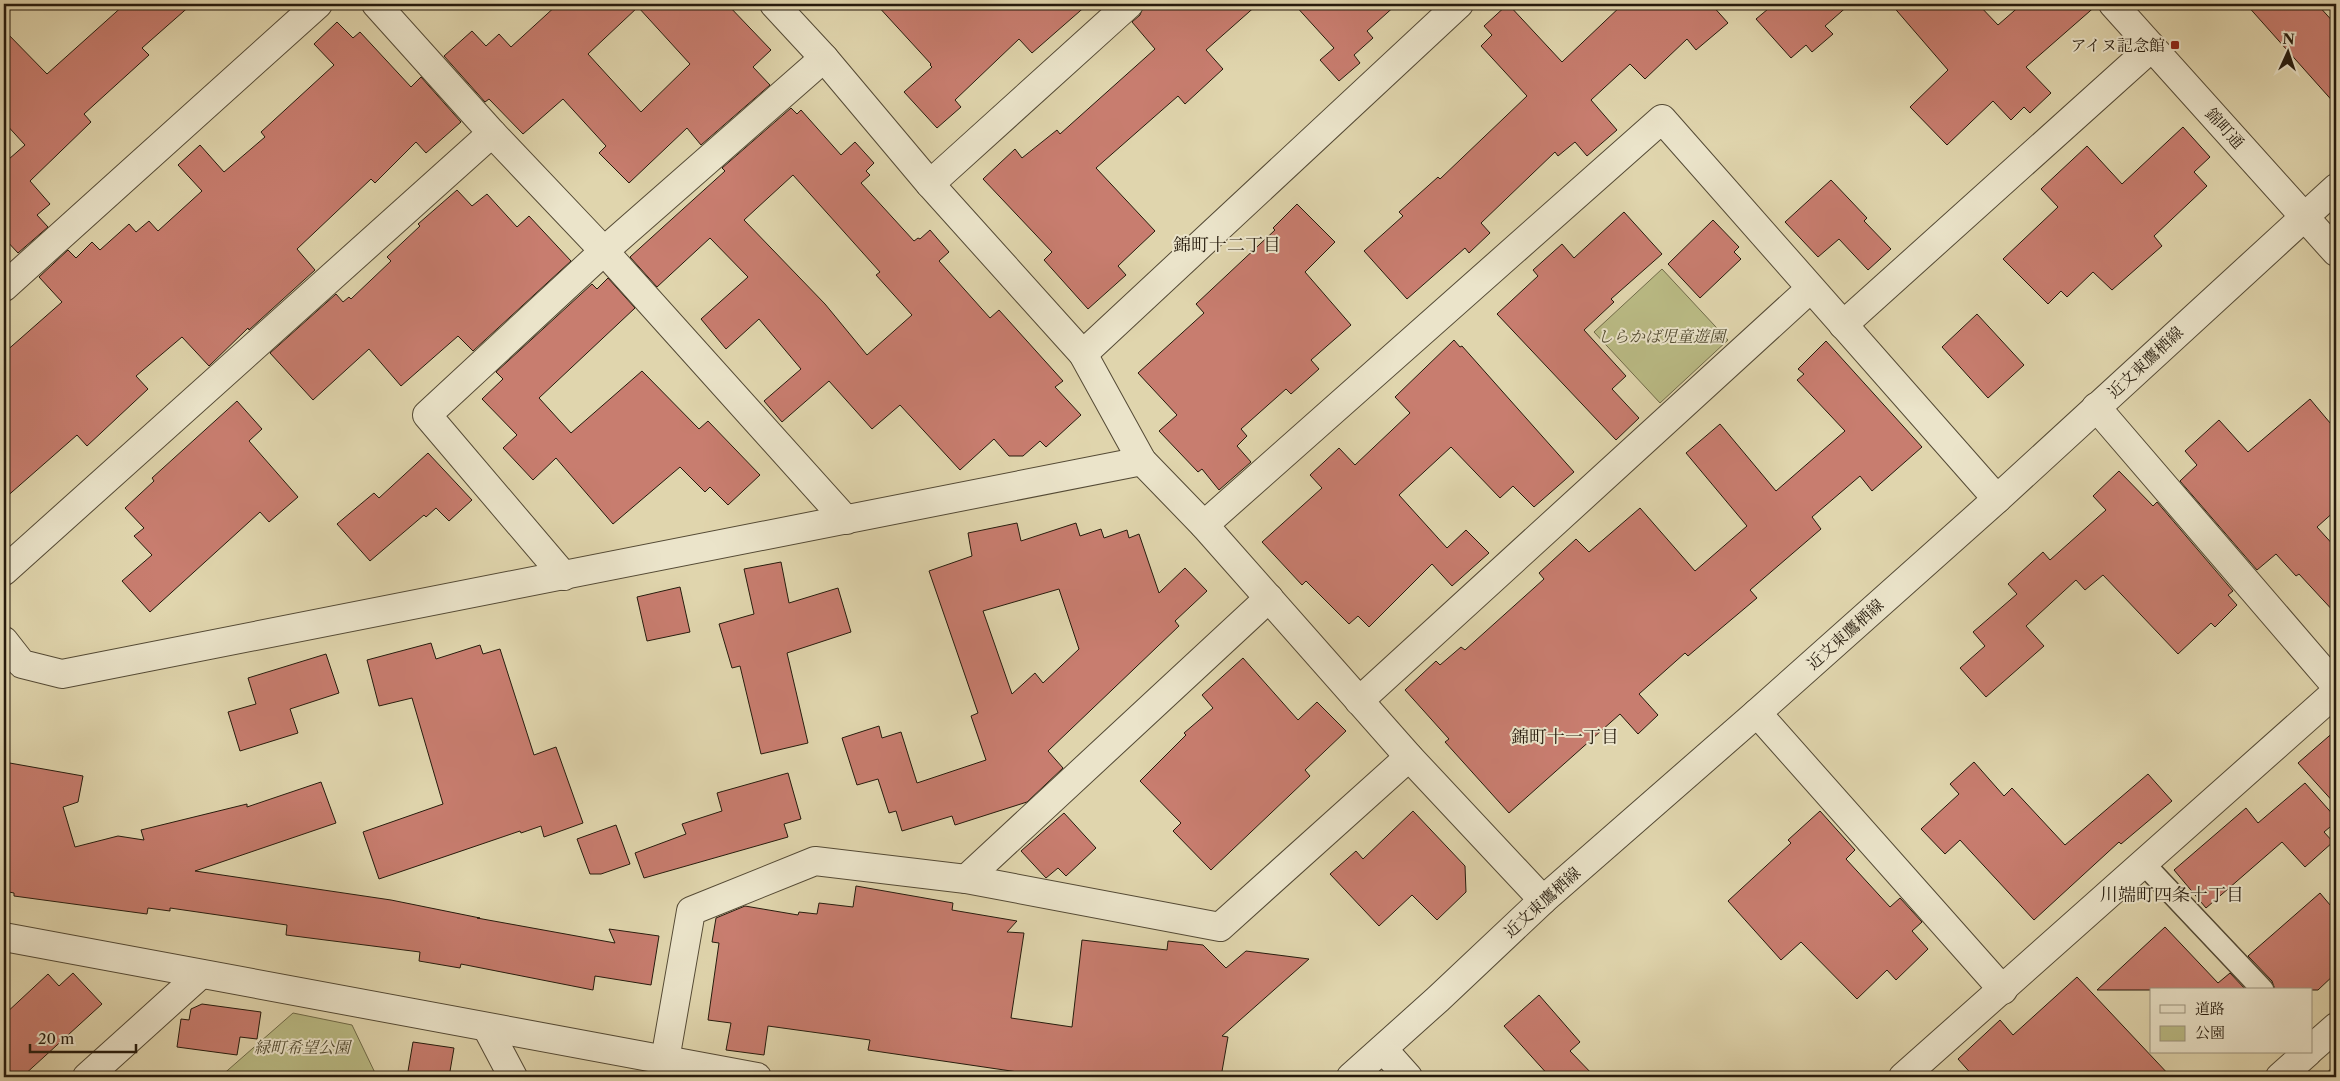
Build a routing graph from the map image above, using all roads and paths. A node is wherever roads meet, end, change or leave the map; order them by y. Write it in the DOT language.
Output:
graph roads {
  1 [pos="318,4"];
  2 [pos="376,4"];
  3 [pos="774,4"];
  4 [pos="1129,4"];
  5 [pos="1459,4"];
  6 [pos="2113,4"];
  7 [pos="2152,47"];
  8 [pos="824,58"];
  9 [pos="492,133"];
  10 [pos="930,184"];
  11 [pos="2336,188"];
  12 [pos="2304,216"];
  13 [pos="604,251"];
  14 [pos="2336,252"];
  15 [pos="4,287"];
  16 [pos="1810,289"];
  17 [pos="1843,325"];
  18 [pos="1083,354"];
  19 [pos="2096,407"];
  20 [pos="1142,461"];
  21 [pos="1997,499"];
  22 [pos="846,520"];
  23 [pos="1204,525"];
  24 [pos="4,571"];
  25 [pos="564,576"];
  26 [pos="1269,598"];
  27 [pos="4,641"];
  28 [pos="2336,686"];
  29 [pos="2336,692"];
  30 [pos="1359,700"];
  31 [pos="1757,713"];
  32 [pos="1409,757"];
  33 [pos="2144,864"];
  34 [pos="966,879"];
  35 [pos="1543,900"];
  36 [pos="4,937"];
  37 [pos="201,974"];
  38 [pos="2261,988"];
  39 [pos="2003,990"];
  40 [pos="2336,1027"];
  41 [pos="487,1028"];
  42 [pos="2312,1047"];
  43 [pos="1383,1049"];
  44 [pos="2305,1054"];
  45 [pos="665,1060"];
  46 [pos="87,1077"];
  47 [pos="513,1077"];
  48 [pos="757,1077"];
  49 [pos="1351,1077"];
  50 [pos="1408,1077"];
  51 [pos="1903,1077"];
  52 [pos="2280,1077"];
  1 -- 15 [label="street"];
  2 -- 9 [label="street"];
  3 -- 8 [label="street"];
  4 -- 10 [label="street"];
  5 -- 18 [label="street"];
  6 -- 7 [label="street, 錦町通"];
  7 -- 12 [label="street, 錦町通"];
  7 -- 17 [label="street"];
  8 -- 10 [label="street"];
  8 -- 13 [label="street"];
  9 -- 13 [label="street"];
  9 -- 24 [label="street"];
  10 -- 18 [label="street"];
  11 -- 12 [label="street, 近文東鷹栖線"];
  12 -- 14 [label="street, 錦町通"];
  12 -- 19 [label="street, 近文東鷹栖線"];
  13 -- 22 [label="street"];
  13 -- 25 [label="street"];
  16 -- 17 [label="street"];
  16 -- 23 [label="street"];
  16 -- 30 [label="street"];
  17 -- 21 [label="street"];
  18 -- 20 [label="street"];
  19 -- 21 [label="street, 近文東鷹栖線"];
  19 -- 28 [label="street"];
  20 -- 22 [label="street"];
  20 -- 23 [label="street"];
  21 -- 31 [label="street, 近文東鷹栖線"];
  22 -- 25 [label="street"];
  23 -- 26 [label="street"];
  25 -- 27 [label="street"];
  26 -- 30 [label="street"];
  26 -- 34 [label="street"];
  29 -- 33 [label="street"];
  30 -- 32 [label="street"];
  31 -- 35 [label="street, 近文東鷹栖線"];
  31 -- 39 [label="street"];
  32 -- 34 [label="street"];
  32 -- 35 [label="street"];
  33 -- 38 [label="lane"];
  33 -- 39 [label="street"];
  34 -- 45 [label="street"];
  35 -- 43 [label="street, 近文東鷹栖線"];
  36 -- 37 [label="street"];
  37 -- 41 [label="street"];
  37 -- 46 [label="street"];
  39 -- 51 [label="street"];
  40 -- 42 [label="street"];
  41 -- 45 [label="street"];
  41 -- 47 [label="street"];
  43 -- 49 [label="street, 近文東鷹栖線"];
  43 -- 50 [label="street"];
  44 -- 52 [label="street"];
  45 -- 48 [label="street"];
}
